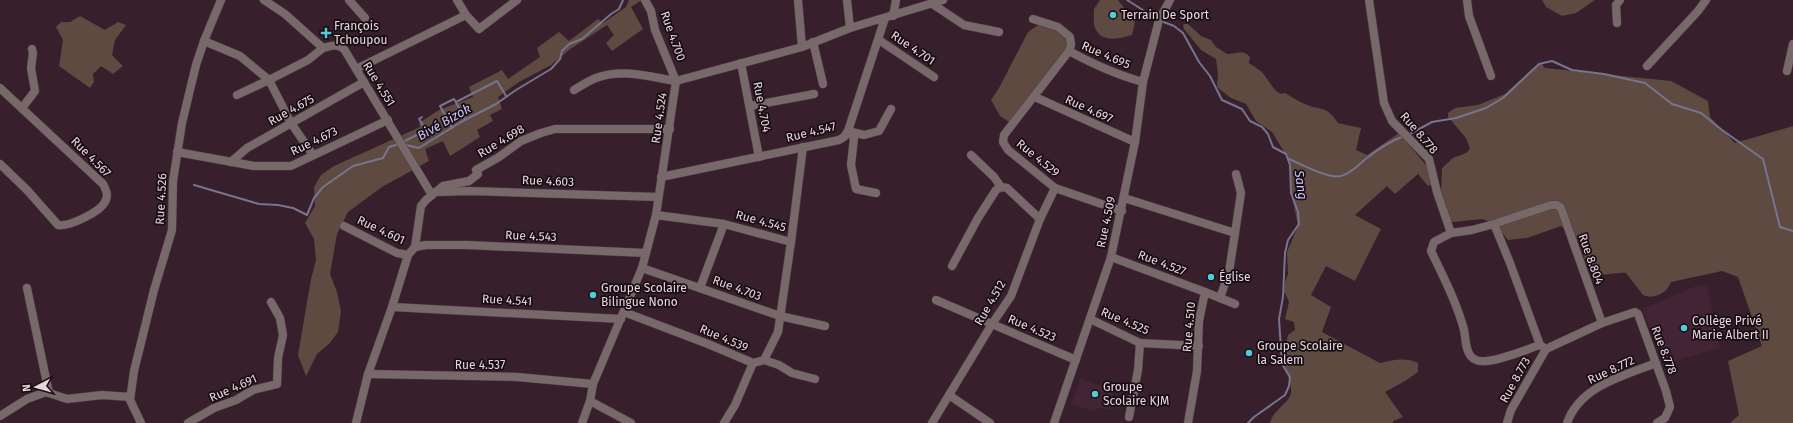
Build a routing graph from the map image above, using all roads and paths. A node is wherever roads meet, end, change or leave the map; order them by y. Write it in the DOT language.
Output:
graph roads {
  1 [pos="221,0"];
  2 [pos="264,0"];
  3 [pos="349,0"];
  4 [pos="457,0"];
  5 [pos="517,0"];
  6 [pos="645,0"];
  7 [pos="798,0"];
  8 [pos="847,0"];
  9 [pos="896,0"];
  10 [pos="943,0"];
  11 [pos="1170,0"];
  12 [pos="1369,0"];
  13 [pos="1467,0"];
  14 [pos="1620,0"];
  15 [pos="1706,0"];
  16 [pos="931,2"];
  17 [pos="466,15"];
  18 [pos="889,17"];
  19 [pos="365,18"];
  20 [pos="1033,20"];
  21 [pos="1617,23"];
  22 [pos="850,28"];
  23 [pos="998,32"];
  24 [pos="879,40"];
  25 [pos="204,41"];
  26 [pos="813,42"];
  27 [pos="1793,44"];
  28 [pos="802,47"];
  29 [pos="323,48"];
  30 [pos="32,49"];
  31 [pos="1069,51"];
  32 [pos="741,63"];
  33 [pos="1647,66"];
  34 [pos="356,69"];
  35 [pos="1787,71"];
  36 [pos="1491,76"];
  37 [pos="934,77"];
  38 [pos="269,80"];
  39 [pos="676,81"];
  40 [pos="364,82"];
  41 [pos="1143,82"];
  42 [pos="823,84"];
  43 [pos="0,88"];
  44 [pos="574,90"];
  45 [pos="814,94"];
  46 [pos="237,95"];
  47 [pos="1035,97"];
  48 [pos="750,106"];
  49 [pos="22,108"];
  50 [pos="891,109"];
  51 [pos="388,120"];
  52 [pos="291,123"];
  53 [pos="670,129"];
  54 [pos="848,131"];
  55 [pos="1135,142"];
  56 [pos="803,147"];
  57 [pos="177,152"];
  58 [pos="313,155"];
  59 [pos="971,155"];
  60 [pos="759,157"];
  61 [pos="231,162"];
  62 [pos="0,164"];
  63 [pos="1236,174"];
  64 [pos="661,177"];
  65 [pos="1001,187"];
  66 [pos="1055,188"];
  67 [pos="434,193"];
  68 [pos="876,193"];
  69 [pos="658,197"];
  70 [pos="1124,198"];
  71 [pos="1122,211"];
  72 [pos="656,215"];
  73 [pos="1040,219"];
  74 [pos="724,224"];
  75 [pos="1494,224"];
  76 [pos="344,226"];
  77 [pos="1235,233"];
  78 [pos="1450,233"];
  79 [pos="791,242"];
  80 [pos="415,247"];
  81 [pos="646,253"];
  82 [pos="408,255"];
  83 [pos="1111,257"];
  84 [pos="952,266"];
  85 [pos="642,268"];
  86 [pos="27,288"];
  87 [pos="700,288"];
  88 [pos="1204,292"];
  89 [pos="1220,298"];
  90 [pos="936,300"];
  91 [pos="271,302"];
  92 [pos="1235,304"];
  93 [pos="392,307"];
  94 [pos="622,316"];
  95 [pos="780,316"];
  96 [pos="1090,319"];
  97 [pos="1602,323"];
  98 [pos="992,324"];
  99 [pos="825,326"];
  100 [pos="1140,343"];
  101 [pos="1199,346"];
  102 [pos="1543,347"];
  103 [pos="764,360"];
  104 [pos="1076,360"];
  105 [pos="1656,363"];
  106 [pos="752,364"];
  107 [pos="368,374"];
  108 [pos="815,379"];
  109 [pos="593,384"];
  110 [pos="49,393"];
  111 [pos="949,395"];
  112 [pos="130,397"];
  113 [pos="590,401"];
  114 [pos="0,416"];
  115 [pos="1129,417"];
  116 [pos="141,423"];
  117 [pos="188,423"];
  118 [pos="356,423"];
  119 [pos="582,423"];
  120 [pos="631,423"];
  121 [pos="724,423"];
  122 [pos="932,423"];
  123 [pos="990,423"];
  124 [pos="1054,423"];
  125 [pos="1188,423"];
  126 [pos="1508,423"];
  127 [pos="1567,423"];
  128 [pos="1657,423"];
  1 -- 25 [label="street, Rue 4.526"];
  2 -- 29 [label="street"];
  3 -- 19 [label="street"];
  4 -- 17 [label="street"];
  5 -- 17 [label="street"];
  6 -- 39 [label="street, Rue 4.700"];
  7 -- 28 [label="street"];
  8 -- 22 [label="street"];
  9 -- 18 [label="street, Rue 4.547"];
  10 -- 16 [label="street, Rue 4.524"];
  11 -- 41 [label="street, Rue 4.509"];
  12 -- 78 [label="street, Rue 8.778"];
  13 -- 36 [label="street"];
  14 -- 21 [label="street"];
  15 -- 33 [label="street"];
  16 -- 18 [label="street, Rue 4.524"];
  16 -- 23 [label="street"];
  17 -- 34 [label="street"];
  18 -- 22 [label="street, Rue 4.524"];
  18 -- 24 [label="street, Rue 4.547"];
  20 -- 31 [label="street, Rue 4.695"];
  22 -- 26 [label="street, Rue 4.524"];
  24 -- 37 [label="street, Rue 4.701"];
  24 -- 54 [label="street, Rue 4.547"];
  25 -- 38 [label="street"];
  25 -- 57 [label="street, Rue 4.526"];
  26 -- 28 [label="street, Rue 4.524"];
  26 -- 42 [label="street"];
  27 -- 35 [label="street"];
  28 -- 32 [label="street, Rue 4.524"];
  29 -- 34 [label="street, Rue 4.551"];
  29 -- 38 [label="street"];
  30 -- 49 [label="street"];
  31 -- 41 [label="street, Rue 4.695"];
  31 -- 47 [label="street, Rue 4.529"];
  32 -- 39 [label="street, Rue 4.524"];
  32 -- 48 [label="street, Rue 4.704"];
  34 -- 40 [label="street, Rue 4.551"];
  38 -- 46 [label="street"];
  38 -- 52 [label="street"];
  39 -- 44 [label="street"];
  39 -- 53 [label="street, Rue 4.524"];
  40 -- 51 [label="street, Rue 4.551"];
  40 -- 52 [label="street, Rue 4.675"];
  41 -- 55 [label="street, Rue 4.509"];
  43 -- 49 [label="street, Rue 4.567"];
  45 -- 48 [label="street"];
  47 -- 55 [label="street, Rue 4.697"];
  47 -- 66 [label="street, Rue 4.529"];
  48 -- 60 [label="street, Rue 4.704"];
  49 -- 62 [label="street, Rue 4.567"];
  50 -- 54 [label="street"];
  51 -- 58 [label="street, Rue 4.673"];
  51 -- 67 [label="street, Rue 4.551"];
  52 -- 58 [label="street"];
  52 -- 61 [label="street, Rue 4.675"];
  53 -- 64 [label="street, Rue 4.524"];
  53 -- 67 [label="street, Rue 4.698"];
  54 -- 56 [label="street, Rue 4.547"];
  54 -- 68 [label="street"];
  55 -- 70 [label="street, Rue 4.509"];
  56 -- 60 [label="street, Rue 4.547"];
  56 -- 79 [label="street, Rue 4.545"];
  57 -- 61 [label="street, Rue 4.673"];
  57 -- 112 [label="street, Rue 4.526"];
  58 -- 61 [label="street, Rue 4.673"];
  59 -- 65 [label="street"];
  60 -- 64 [label="street, Rue 4.547"];
  63 -- 77 [label="street"];
  64 -- 69 [label="street, Rue 4.524"];
  65 -- 73 [label="street"];
  65 -- 84 [label="street"];
  66 -- 71 [label="street, Rue 4.529"];
  66 -- 73 [label="street, Rue 4.512"];
  67 -- 69 [label="street, Rue 4.603"];
  67 -- 80 [label="street, Rue 4.698"];
  69 -- 72 [label="street, Rue 4.524"];
  70 -- 71 [label="street, Rue 4.509"];
  70 -- 77 [label="street"];
  71 -- 83 [label="street, Rue 4.509"];
  72 -- 74 [label="street, Rue 4.545"];
  72 -- 81 [label="street, Rue 4.524"];
  73 -- 98 [label="street, Rue 4.512"];
  74 -- 79 [label="street, Rue 4.545"];
  74 -- 87 [label="street"];
  75 -- 78 [label="street, Rue 8.778"];
  75 -- 97 [label="street, Rue 8.804"];
  75 -- 102 [label="street"];
  76 -- 82 [label="street, Rue 4.601"];
  77 -- 89 [label="street"];
  78 -- 102 [label="street, Rue 8.778"];
  79 -- 95 [label="street"];
  80 -- 81 [label="street, Rue 4.543"];
  80 -- 82 [label="street"];
  81 -- 85 [label="street, Rue 4.524"];
  82 -- 93 [label="street"];
  83 -- 88 [label="street, Rue 4.527"];
  83 -- 96 [label="street, Rue 4.509"];
  85 -- 87 [label="street, Rue 4.703"];
  85 -- 94 [label="street, Rue 4.524"];
  86 -- 110 [label="street"];
  87 -- 95 [label="street, Rue 4.703"];
  88 -- 89 [label="street, Rue 4.510"];
  88 -- 101 [label="street, Rue 4.510"];
  89 -- 92 [label="street"];
  90 -- 98 [label="street, Rue 4.523"];
  91 -- 117 [label="street, Rue 4.691"];
  93 -- 94 [label="street, Rue 4.541"];
  93 -- 107 [label="street"];
  94 -- 106 [label="street, Rue 4.539"];
  94 -- 109 [label="street, Rue 4.524"];
  95 -- 99 [label="street, Rue 4.703"];
  95 -- 103 [label="street"];
  96 -- 100 [label="street, Rue 4.525"];
  96 -- 104 [label="street, Rue 4.509"];
  97 -- 102 [label="street, Rue 8.778"];
  97 -- 105 [label="street, Rue 8.778"];
  98 -- 104 [label="street, Rue 4.523"];
  98 -- 111 [label="street, Rue 4.512"];
  100 -- 101 [label="street, Rue 4.525"];
  100 -- 115 [label="street"];
  101 -- 125 [label="street, Rue 4.510"];
  102 -- 126 [label="street, Rue 8.773"];
  103 -- 106 [label="street"];
  103 -- 108 [label="street"];
  104 -- 124 [label="street, Rue 4.509"];
  105 -- 127 [label="street, Rue 8.772"];
  105 -- 128 [label="street, Rue 8.778"];
  106 -- 121 [label="street, Rue 4.539"];
  107 -- 109 [label="street, Rue 4.537"];
  107 -- 118 [label="street"];
  109 -- 113 [label="street, Rue 4.524"];
  110 -- 112 [label="street"];
  110 -- 114 [label="street"];
  111 -- 122 [label="street, Rue 4.512"];
  111 -- 123 [label="street"];
  112 -- 116 [label="street"];
  113 -- 119 [label="street, Rue 4.524"];
  113 -- 120 [label="street"];
}
